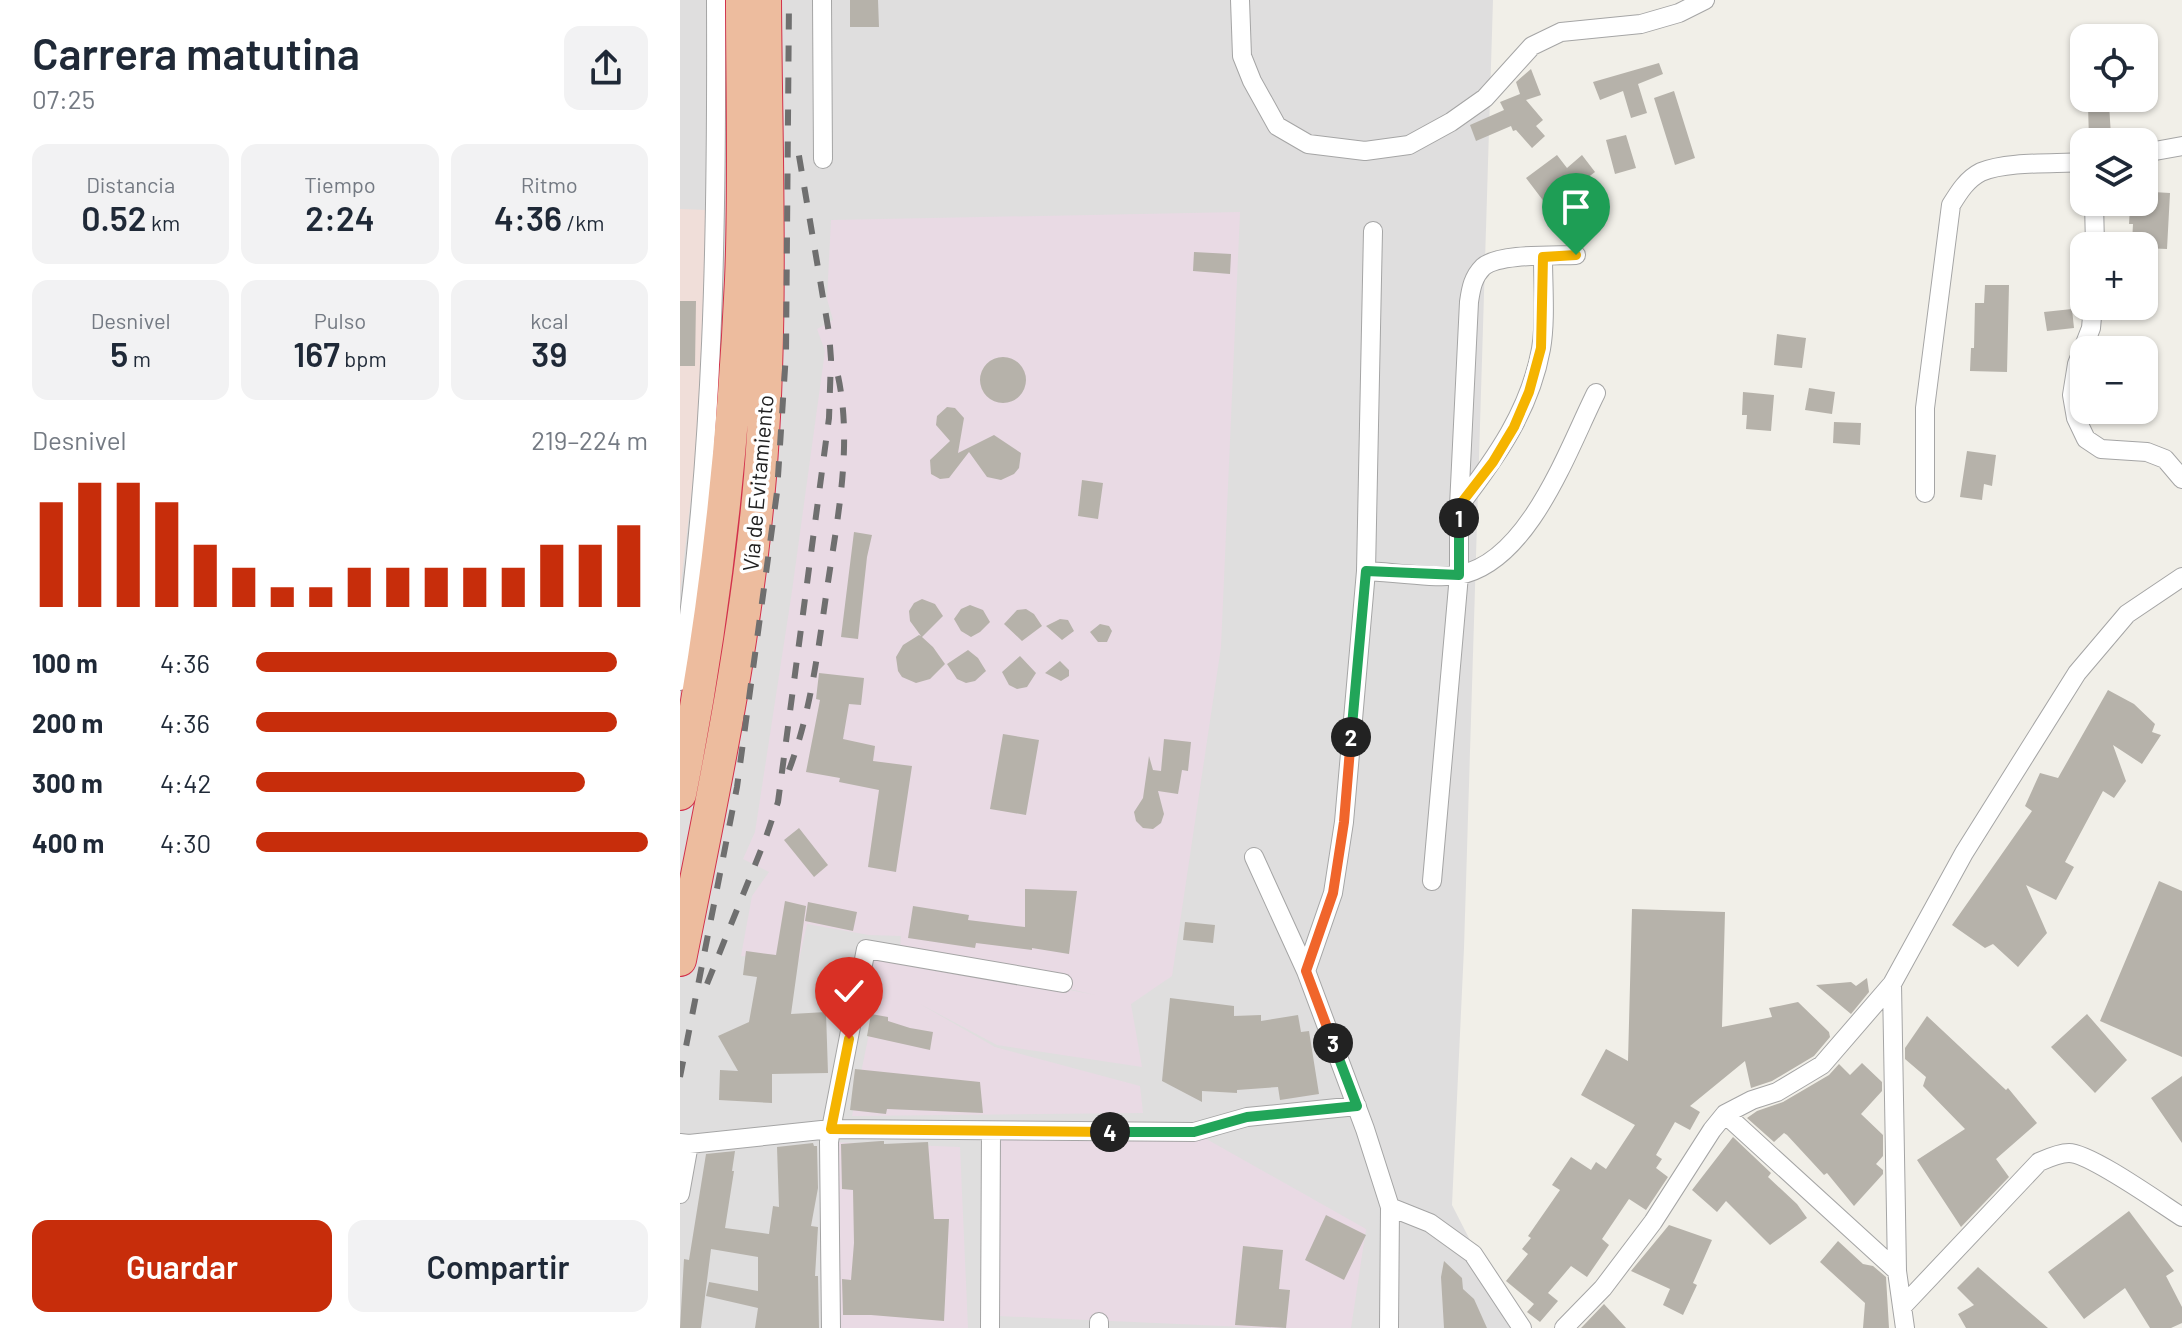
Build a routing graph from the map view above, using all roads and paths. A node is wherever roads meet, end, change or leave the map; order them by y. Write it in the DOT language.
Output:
graph roads {
  1 [pos="716,0"];
  2 [pos="742,0"];
  3 [pos="765,0"];
  4 [pos="822,0"];
  5 [pos="1240,0"];
  6 [pos="1705,0"];
  7 [pos="2182,146"];
  8 [pos="2158,150"];
  9 [pos="823,159"];
  10 [pos="2070,163"];
  11 [pos="1373,231"];
  12 [pos="1576,255"];
  13 [pos="1543,257"];
  14 [pos="727,278"];
  15 [pos="2092,320"];
  16 [pos="1596,393"];
  17 [pos="2182,479"];
  18 [pos="1925,493"];
  19 [pos="1459,506"];
  20 [pos="1366,571"];
  21 [pos="1459,575"];
  22 [pos="2182,577"];
  23 [pos="680,681"];
  24 [pos="680,794"];
  25 [pos="1254,857"];
  26 [pos="1432,881"];
  27 [pos="680,960"];
  28 [pos="1306,971"];
  29 [pos="1063,983"];
  30 [pos="1892,984"];
  31 [pos="1357,1106"];
  32 [pos="1725,1114"];
  33 [pos="831,1129"];
  34 [pos="991,1131"];
  35 [pos="685,1144"];
  36 [pos="680,1194"];
  37 [pos="1390,1207"];
  38 [pos="2182,1217"];
  39 [pos="1897,1271"];
  40 [pos="1902,1307"];
  41 [pos="831,1328"];
  42 [pos="990,1328"];
  43 [pos="1389,1328"];
  44 [pos="1522,1328"];
  45 [pos="1564,1328"];
  46 [pos="1905,1328"];
  1 -- 14 [label="street"];
  2 -- 14 [label="highway, Vía de Evitamiento"];
  3 -- 27 [label="highway, Vía de Evitamiento"];
  4 -- 9 [label="street"];
  5 -- 6 [label="street"];
  7 -- 8 [label="street"];
  10 -- 18 [label="street"];
  11 -- 20 [label="street"];
  12 -- 13 [label="street"];
  13 -- 19 [label="street"];
  13 -- 19 [label="street"];
  14 -- 23 [label="street"];
  14 -- 24 [label="highway, Vía de Evitamiento"];
  15 -- 17 [label="street"];
  16 -- 21 [label="street"];
  19 -- 21 [label="street"];
  20 -- 21 [label="street"];
  20 -- 28 [label="street"];
  21 -- 26 [label="street"];
  22 -- 30 [label="street"];
  25 -- 28 [label="street"];
  28 -- 31 [label="street"];
  29 -- 33 [label="street"];
  30 -- 32 [label="street"];
  30 -- 39 [label="street"];
  31 -- 34 [label="street"];
  31 -- 37 [label="street"];
  32 -- 39 [label="street"];
  32 -- 45 [label="street"];
  33 -- 34 [label="street"];
  33 -- 35 [label="street"];
  33 -- 41 [label="street"];
  34 -- 42 [label="street"];
  35 -- 36 [label="street"];
  37 -- 43 [label="street"];
  37 -- 44 [label="street"];
  38 -- 40 [label="street"];
  39 -- 40 [label="street"];
  40 -- 46 [label="street"];
}
